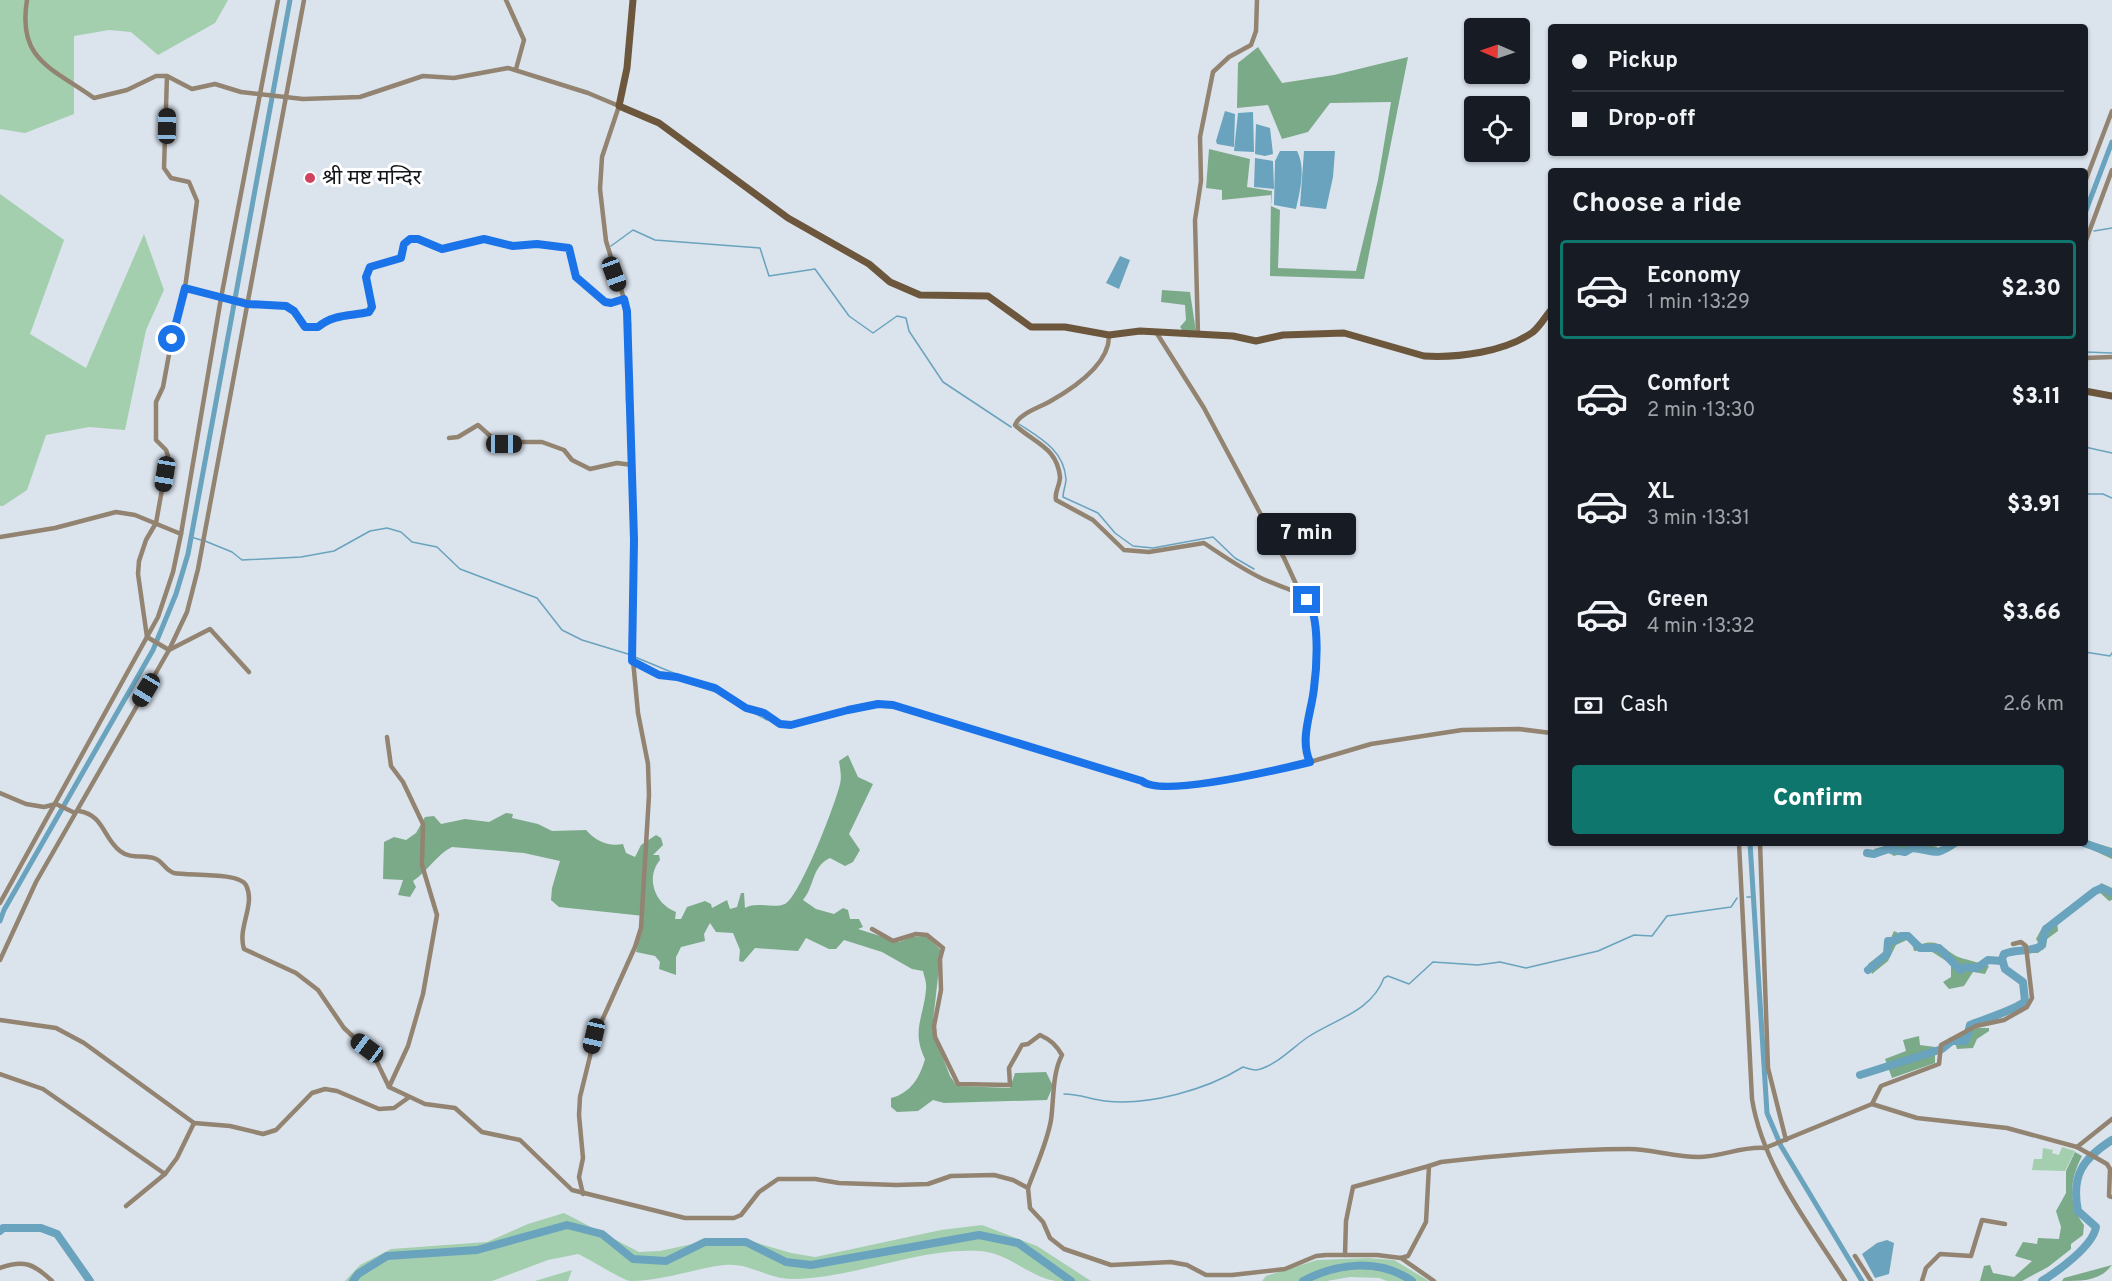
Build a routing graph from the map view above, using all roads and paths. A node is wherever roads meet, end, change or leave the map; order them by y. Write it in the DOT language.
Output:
graph roads {
  1 [pos="27,0"];
  2 [pos="278,0"];
  3 [pos="304,0"];
  4 [pos="506,0"];
  5 [pos="633,0"];
  6 [pos="1257,0"];
  7 [pos="516,69"];
  8 [pos="167,76"];
  9 [pos="263,93"];
  10 [pos="283,97"];
  11 [pos="619,106"];
  12 [pos="2112,111"];
  13 [pos="2112,170"];
  14 [pos="2088,174"];
  15 [pos="2088,235"];
  16 [pos="185,288"];
  17 [pos="223,298"];
  18 [pos="624,299"];
  19 [pos="246,303"];
  20 [pos="1548,314"];
  21 [pos="1156,332"];
  22 [pos="1109,335"];
  23 [pos="1198,335"];
  24 [pos="2112,357"];
  25 [pos="2088,358"];
  26 [pos="2088,392"];
  27 [pos="2112,396"];
  28 [pos="449,438"];
  29 [pos="632,465"];
  30 [pos="156,523"];
  31 [pos="181,534"];
  32 [pos="0,537"];
  33 [pos="1302,597"];
  34 [pos="150,639"];
  35 [pos="167,649"];
  36 [pos="632,661"];
  37 [pos="249,672"];
  38 [pos="1548,733"];
  39 [pos="387,737"];
  40 [pos="1310,762"];
  41 [pos="0,793"];
  42 [pos="56,804"];
  43 [pos="77,812"];
  44 [pos="1739,846"];
  45 [pos="1760,846"];
  46 [pos="0,903"];
  47 [pos="872,929"];
  48 [pos="2013,944"];
  49 [pos="0,960"];
  50 [pos="0,1020"];
  51 [pos="0,1074"];
  52 [pos="389,1087"];
  53 [pos="408,1098"];
  54 [pos="1872,1104"];
  55 [pos="2112,1119"];
  56 [pos="194,1123"];
  57 [pos="1783,1141"];
  58 [pos="1768,1147"];
  59 [pos="2077,1147"];
  60 [pos="1429,1166"];
  61 [pos="165,1174"];
  62 [pos="1028,1188"];
  63 [pos="583,1194"];
  64 [pos="2112,1197"];
  65 [pos="126,1206"];
  66 [pos="2005,1224"];
  67 [pos="1345,1255"];
  68 [pos="1855,1256"];
  69 [pos="1401,1258"];
  70 [pos="0,1268"];
  71 [pos="52,1281"];
  72 [pos="1434,1281"];
  73 [pos="1845,1281"];
  74 [pos="1871,1281"];
  75 [pos="1922,1281"];
  1 -- 8 [label="street"];
  2 -- 9 [label="street"];
  3 -- 10 [label="street"];
  4 -- 7 [label="street"];
  5 -- 11 [label="street"];
  6 -- 23 [label="street"];
  7 -- 10 [label="street"];
  7 -- 11 [label="street"];
  8 -- 9 [label="street"];
  8 -- 16 [label="street"];
  9 -- 10 [label="street"];
  9 -- 17 [label="street"];
  10 -- 19 [label="street"];
  11 -- 18 [label="street"];
  11 -- 22 [label="street"];
  12 -- 14 [label="street"];
  13 -- 15 [label="street"];
  16 -- 17 [label="street"];
  16 -- 30 [label="street"];
  17 -- 19 [label="street"];
  17 -- 31 [label="street"];
  18 -- 19 [label="street"];
  18 -- 29 [label="street"];
  19 -- 35 [label="street"];
  20 -- 23 [label="street"];
  21 -- 22 [label="street"];
  21 -- 23 [label="street"];
  21 -- 33 [label="street"];
  22 -- 33 [label="street"];
  24 -- 25 [label="street"];
  26 -- 27 [label="street"];
  28 -- 29 [label="street"];
  29 -- 36 [label="street"];
  30 -- 31 [label="street"];
  30 -- 32 [label="street"];
  30 -- 34 [label="street"];
  31 -- 34 [label="street"];
  33 -- 40 [label="street"];
  34 -- 35 [label="street"];
  34 -- 42 [label="street"];
  35 -- 37 [label="street"];
  35 -- 43 [label="street"];
  36 -- 40 [label="street"];
  36 -- 63 [label="street"];
  38 -- 40 [label="street"];
  39 -- 52 [label="street"];
  41 -- 42 [label="street"];
  42 -- 43 [label="street"];
  42 -- 46 [label="street"];
  43 -- 49 [label="street"];
  43 -- 52 [label="street"];
  44 -- 58 [label="street"];
  45 -- 57 [label="street"];
  47 -- 62 [label="street"];
  48 -- 54 [label="street"];
  50 -- 56 [label="street"];
  51 -- 61 [label="street"];
  52 -- 53 [label="street"];
  53 -- 56 [label="street"];
  53 -- 63 [label="street"];
  54 -- 57 [label="street"];
  54 -- 59 [label="street"];
  55 -- 59 [label="street"];
  56 -- 61 [label="street"];
  57 -- 58 [label="street"];
  58 -- 60 [label="street"];
  58 -- 73 [label="street"];
  59 -- 64 [label="street"];
  60 -- 67 [label="street"];
  60 -- 69 [label="street"];
  61 -- 65 [label="street"];
  62 -- 63 [label="street"];
  62 -- 67 [label="street"];
  66 -- 75 [label="street"];
  67 -- 69 [label="street"];
  68 -- 74 [label="street"];
  69 -- 72 [label="street"];
  70 -- 71 [label="street"];
}
